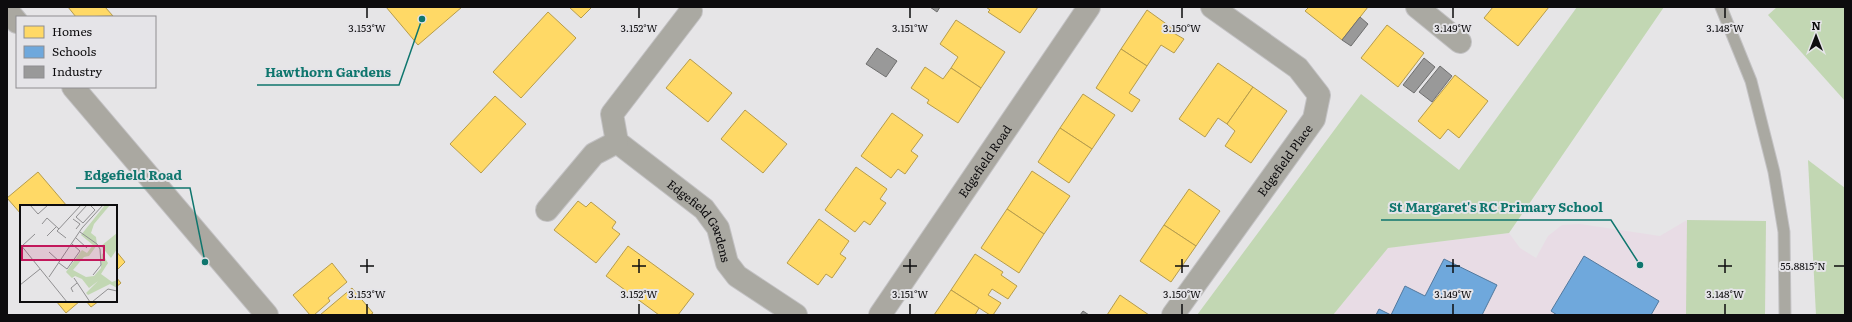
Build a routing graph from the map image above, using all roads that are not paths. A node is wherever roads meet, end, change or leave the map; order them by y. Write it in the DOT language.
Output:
graph roads {
  1 [pos="1089,7"];
  2 [pos="1212,7"];
  3 [pos="1417,7"];
  4 [pos="1721,7"];
  5 [pos="7,10"];
  6 [pos="691,11"];
  7 [pos="1438,14"];
  8 [pos="16,21"];
  9 [pos="1460,42"];
  10 [pos="74,88"];
  11 [pos="618,142"];
  12 [pos="547,210"];
  13 [pos="265,313"];
  14 [pos="796,315"];
  15 [pos="880,315"];
  16 [pos="1173,315"];
  17 [pos="1785,315"];
  1 -- 15 [label="street, Edgefield Road"];
  2 -- 16 [label="street, Edgefield Place"];
  3 -- 7 [label="street"];
  4 -- 17 [label="lane"];
  5 -- 8 [label="street"];
  6 -- 11 [label="street"];
  7 -- 9 [label="street"];
  10 -- 13 [label="street"];
  11 -- 12 [label="street"];
  11 -- 14 [label="street, Edgefield Gardens"];
}
